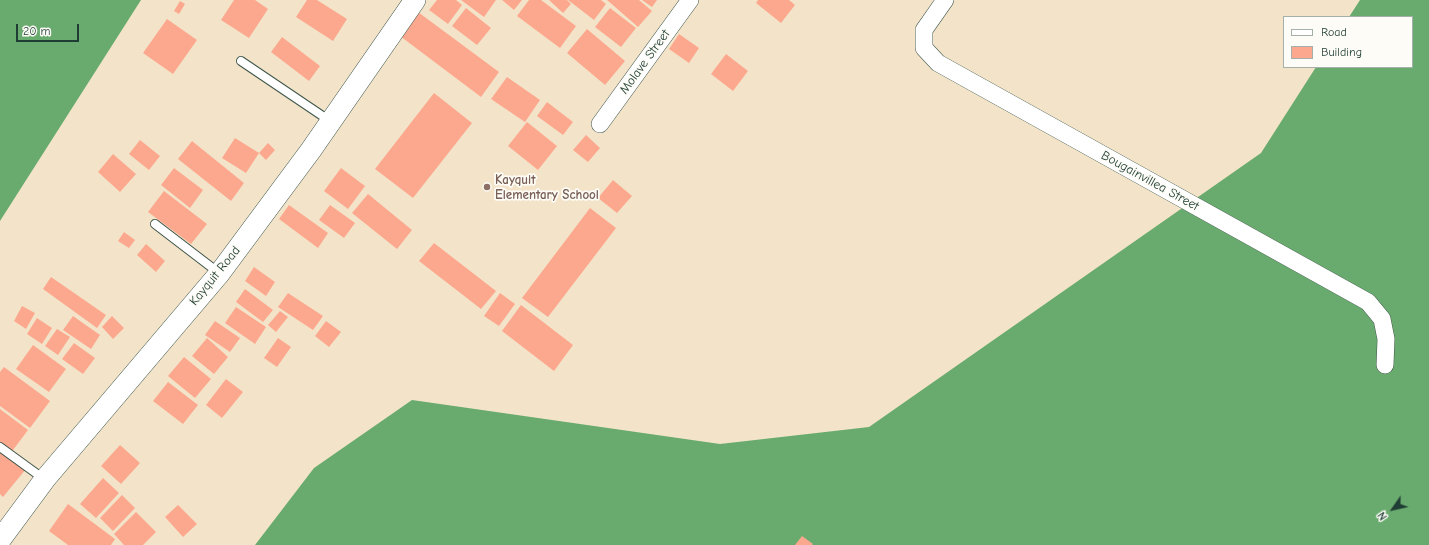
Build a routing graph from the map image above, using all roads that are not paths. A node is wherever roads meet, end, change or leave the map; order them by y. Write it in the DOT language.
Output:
graph roads {
  1 [pos="415,0"];
  2 [pos="690,0"];
  3 [pos="946,0"];
  4 [pos="241,61"];
  5 [pos="331,121"];
  6 [pos="600,124"];
  7 [pos="155,224"];
  8 [pos="219,274"];
  9 [pos="1385,364"];
  10 [pos="0,447"];
  11 [pos="45,479"];
  12 [pos="0,540"];
  1 -- 5 [label="street, Kayquit Road"];
  2 -- 6 [label="street, Molave Street"];
  3 -- 9 [label="street, Bougainvillea Street"];
  4 -- 5 [label="lane"];
  5 -- 8 [label="street, Kayquit Road"];
  7 -- 8 [label="lane"];
  8 -- 11 [label="street, Kayquit Road"];
  10 -- 11 [label="lane"];
  11 -- 12 [label="street, Kayquit Road"];
}
